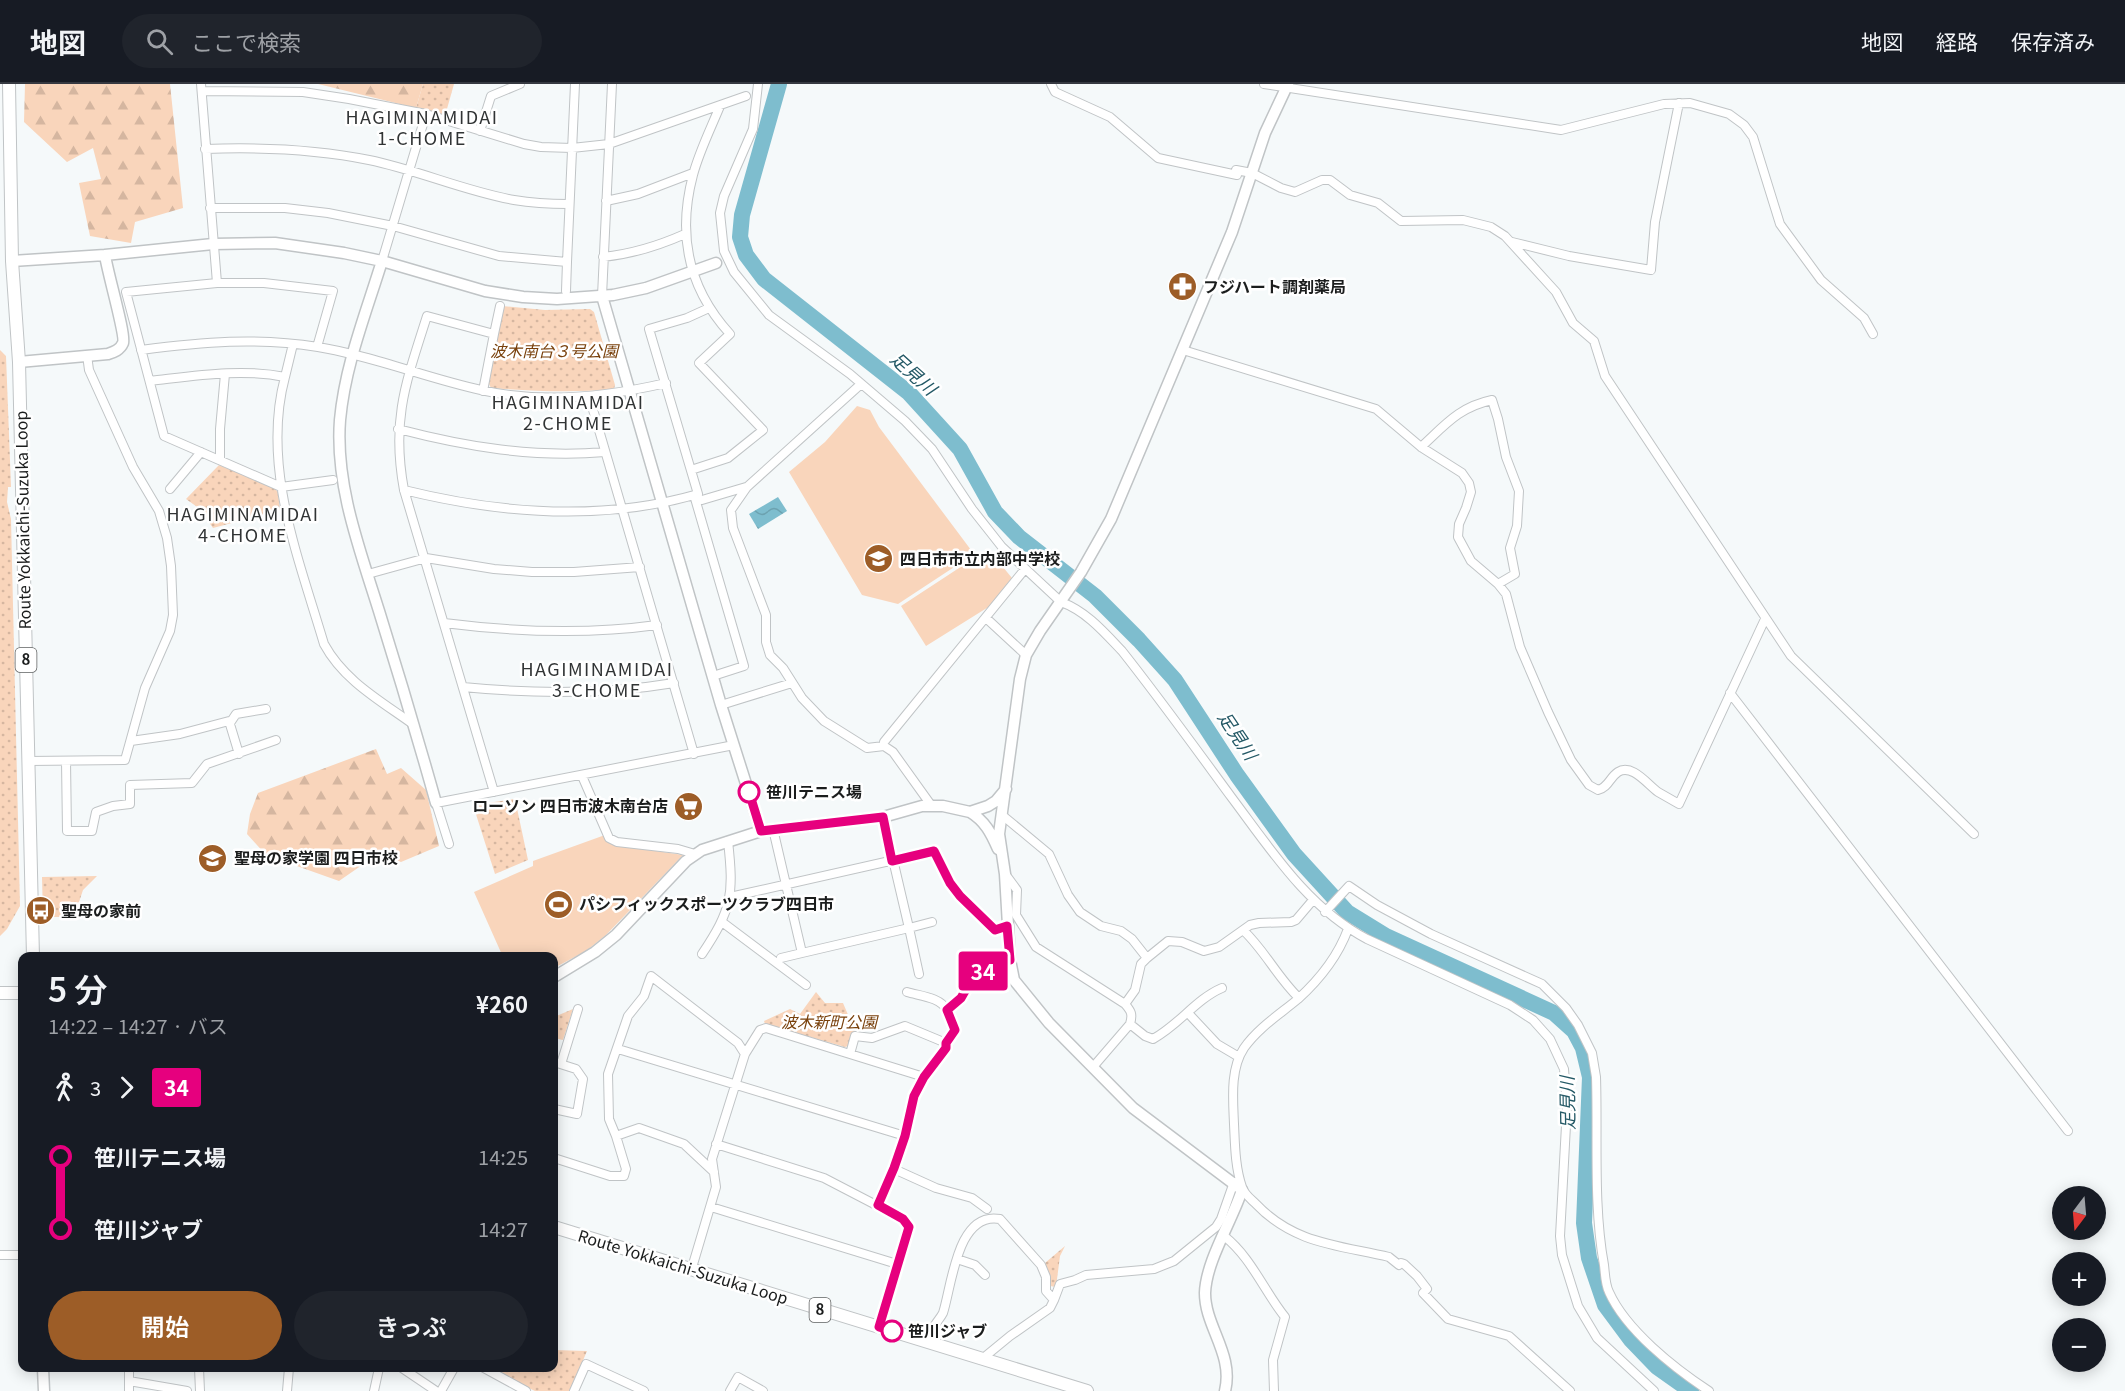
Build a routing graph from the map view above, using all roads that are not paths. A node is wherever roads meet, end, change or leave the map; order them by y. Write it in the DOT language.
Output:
graph roads {
  1 [pos="9,84"];
  2 [pos="298,84"];
  3 [pos="520,84"];
  4 [pos="575,84"];
  5 [pos="612,84"];
  6 [pos="758,84"];
  7 [pos="1051,84"];
  8 [pos="1264,84"];
  9 [pos="1287,86"];
  10 [pos="201,87"];
  11 [pos="303,92"];
  12 [pos="746,96"];
  13 [pos="1679,103"];
  14 [pos="720,106"];
  15 [pos="426,114"];
  16 [pos="480,131"];
  17 [pos="609,144"];
  18 [pos="572,148"];
  19 [pos="205,149"];
  20 [pos="410,170"];
  21 [pos="693,173"];
  22 [pos="1252,173"];
  23 [pos="606,201"];
  24 [pos="568,204"];
  25 [pos="210,208"];
  26 [pos="393,226"];
  27 [pos="685,234"];
  28 [pos="1511,242"];
  29 [pos="213,244"];
  30 [pos="105,255"];
  31 [pos="603,257"];
  32 [pos="12,261"];
  33 [pos="382,261"];
  34 [pos="567,262"];
  35 [pos="716,263"];
  36 [pos="692,272"];
  37 [pos="217,283"];
  38 [pos="566,291"];
  39 [pos="602,296"];
  40 [pos="500,306"];
  41 [pos="709,308"];
  42 [pos="494,334"];
  43 [pos="1874,334"];
  44 [pos="293,344"];
  45 [pos="317,347"];
  46 [pos="141,350"];
  47 [pos="1183,350"];
  48 [pos="353,354"];
  49 [pos="87,356"];
  50 [pos="20,362"];
  51 [pos="409,371"];
  52 [pos="225,374"];
  53 [pos="285,377"];
  54 [pos="150,381"];
  55 [pos="666,383"];
  56 [pos="861,384"];
  57 [pos="483,391"];
  58 [pos="630,392"];
  59 [pos="589,396"];
  60 [pos="398,429"];
  61 [pos="1421,447"];
  62 [pos="201,452"];
  63 [pos="605,452"];
  64 [pos="220,460"];
  65 [pos="691,470"];
  66 [pos="333,480"];
  67 [pos="747,486"];
  68 [pos="281,487"];
  69 [pos="170,489"];
  70 [pos="404,490"];
  71 [pos="694,495"];
  72 [pos="702,500"];
  73 [pos="663,502"];
  74 [pos="622,508"];
  75 [pos="426,558"];
  76 [pos="640,567"];
  77 [pos="1025,569"];
  78 [pos="368,574"];
  79 [pos="1498,584"];
  80 [pos="1062,601"];
  81 [pos="986,618"];
  82 [pos="1765,619"];
  83 [pos="444,623"];
  84 [pos="657,625"];
  85 [pos="1026,655"];
  86 [pos="713,676"];
  87 [pos="674,683"];
  88 [pos="792,683"];
  89 [pos="463,687"];
  90 [pos="1730,693"];
  91 [pos="721,705"];
  92 [pos="266,710"];
  93 [pos="230,723"];
  94 [pos="414,725"];
  95 [pos="276,740"];
  96 [pos="131,741"];
  97 [pos="734,746"];
  98 [pos="884,746"];
  99 [pos="239,754"];
  100 [pos="694,754"];
  101 [pos="28,761"];
  102 [pos="66,761"];
  103 [pos="582,776"];
  104 [pos="1006,788"];
  105 [pos="494,792"];
  106 [pos="436,803"];
  107 [pos="932,805"];
  108 [pos="970,812"];
  109 [pos="1002,815"];
  110 [pos="883,817"];
  111 [pos="773,829"];
  112 [pos="761,831"];
  113 [pos="1974,834"];
  114 [pos="728,841"];
  115 [pos="449,844"];
  116 [pos="695,854"];
  117 [pos="1002,858"];
  118 [pos="892,861"];
  119 [pos="786,884"];
  120 [pos="730,897"];
  121 [pos="1313,900"];
  122 [pos="1326,911"];
  123 [pos="1010,919"];
  124 [pos="722,922"];
  125 [pos="932,922"];
  126 [pos="909,928"];
  127 [pos="1348,929"];
  128 [pos="1244,931"];
  129 [pos="33,952"];
  130 [pos="801,953"];
  131 [pos="702,954"];
  132 [pos="781,958"];
  133 [pos="1147,958"];
  134 [pos="1010,960"];
  135 [pos="919,974"];
  136 [pos="558,975"];
  137 [pos="806,985"];
  138 [pos="1222,988"];
  139 [pos="907,992"];
  140 [pos="0,993"];
  141 [pos="18,993"];
  142 [pos="1299,998"];
  143 [pos="1125,1004"];
  144 [pos="578,1009"];
  145 [pos="947,1010"];
  146 [pos="1188,1013"];
  147 [pos="1130,1024"];
  148 [pos="946,1043"];
  149 [pos="618,1049"];
  150 [pos="745,1054"];
  151 [pos="850,1054"];
  152 [pos="1239,1057"];
  153 [pos="558,1060"];
  154 [pos="558,1063"];
  155 [pos="1093,1067"];
  156 [pos="924,1077"];
  157 [pos="734,1085"];
  158 [pos="558,1109"];
  159 [pos="2068,1131"];
  160 [pos="616,1136"];
  161 [pos="905,1136"];
  162 [pos="716,1144"];
  163 [pos="558,1159"];
  164 [pos="894,1168"];
  165 [pos="714,1172"];
  166 [pos="1238,1186"];
  167 [pos="878,1205"];
  168 [pos="711,1207"];
  169 [pos="987,1209"];
  170 [pos="558,1228"];
  171 [pos="1224,1236"];
  172 [pos="0,1255"];
  173 [pos="18,1255"];
  174 [pos="957,1259"];
  175 [pos="897,1264"];
  176 [pos="692,1271"];
  177 [pos="985,1275"];
  178 [pos="1054,1300"];
  179 [pos="879,1327"];
  180 [pos="930,1343"];
  181 [pos="982,1359"];
  182 [pos="43,1372"];
  183 [pos="129,1372"];
  184 [pos="200,1372"];
  185 [pos="289,1372"];
  186 [pos="378,1372"];
  187 [pos="408,1372"];
  188 [pos="452,1372"];
  189 [pos="499,1372"];
  190 [pos="129,1381"];
  191 [pos="1643,1387"];
  192 [pos="44,1391"];
  193 [pos="129,1391"];
  194 [pos="187,1391"];
  195 [pos="200,1391"];
  196 [pos="287,1391"];
  197 [pos="374,1391"];
  198 [pos="436,1391"];
  199 [pos="441,1391"];
  200 [pos="526,1391"];
  201 [pos="574,1391"];
  202 [pos="645,1391"];
  203 [pos="730,1391"];
  204 [pos="763,1391"];
  205 [pos="1087,1391"];
  206 [pos="1225,1391"];
  207 [pos="1274,1391"];
  208 [pos="1570,1391"];
  209 [pos="1654,1391"];
  210 [pos="1709,1391"];
  1 -- 32 [label="main road, Route Yokkaichi-Suzuka Loop / 8"];
  2 -- 11 [label="street"];
  3 -- 16 [label="street"];
  4 -- 18 [label="street"];
  5 -- 17 [label="street"];
  6 -- 56 [label="street"];
  7 -- 22 [label="street"];
  8 -- 9 [label="street"];
  9 -- 13 [label="street"];
  9 -- 22 [label="street"];
  10 -- 11 [label="street"];
  10 -- 19 [label="street"];
  11 -- 15 [label="street"];
  12 -- 14 [label="street"];
  13 -- 28 [label="street"];
  13 -- 43 [label="street"];
  14 -- 17 [label="street"];
  14 -- 21 [label="street"];
  15 -- 16 [label="street"];
  15 -- 20 [label="street"];
  16 -- 18 [label="street"];
  17 -- 18 [label="street"];
  17 -- 23 [label="street"];
  18 -- 24 [label="street"];
  19 -- 20 [label="street"];
  19 -- 25 [label="street"];
  20 -- 24 [label="street"];
  20 -- 26 [label="street"];
  21 -- 23 [label="street"];
  21 -- 27 [label="street"];
  22 -- 28 [label="street"];
  22 -- 47 [label="street"];
  23 -- 31 [label="street"];
  24 -- 34 [label="street"];
  25 -- 26 [label="street"];
  25 -- 29 [label="street"];
  26 -- 33 [label="street"];
  26 -- 34 [label="street"];
  27 -- 31 [label="street"];
  27 -- 36 [label="street"];
  28 -- 82 [label="street"];
  29 -- 30 [label="street"];
  29 -- 33 [label="street"];
  29 -- 37 [label="street"];
  30 -- 32 [label="street"];
  30 -- 49 [label="street"];
  31 -- 39 [label="street"];
  32 -- 50 [label="main road, Route Yokkaichi-Suzuka Loop / 8"];
  33 -- 39 [label="street"];
  33 -- 48 [label="street"];
  34 -- 38 [label="street"];
  35 -- 36 [label="street"];
  36 -- 39 [label="street"];
  36 -- 41 [label="street"];
  37 -- 45 [label="street"];
  37 -- 46 [label="street"];
  39 -- 58 [label="street"];
  40 -- 42 [label="street"];
  41 -- 55 [label="street"];
  41 -- 65 [label="street"];
  42 -- 51 [label="street"];
  42 -- 57 [label="street"];
  44 -- 45 [label="street"];
  44 -- 46 [label="street"];
  44 -- 53 [label="street"];
  45 -- 48 [label="street"];
  46 -- 54 [label="street"];
  47 -- 61 [label="street"];
  47 -- 80 [label="street"];
  48 -- 51 [label="street"];
  48 -- 78 [label="street"];
  49 -- 50 [label="street"];
  49 -- 96 [label="street"];
  50 -- 101 [label="main road, Route Yokkaichi-Suzuka Loop / 8"];
  51 -- 57 [label="street"];
  51 -- 60 [label="street"];
  52 -- 53 [label="street"];
  52 -- 54 [label="street"];
  52 -- 64 [label="street"];
  53 -- 68 [label="street"];
  54 -- 62 [label="street"];
  55 -- 58 [label="street"];
  55 -- 65 [label="street"];
  56 -- 67 [label="street"];
  56 -- 77 [label="street"];
  57 -- 59 [label="street"];
  58 -- 59 [label="street"];
  58 -- 73 [label="street"];
  59 -- 63 [label="street"];
  60 -- 63 [label="street"];
  60 -- 70 [label="street"];
  61 -- 79 [label="street"];
  61 -- 79 [label="street"];
  62 -- 64 [label="street"];
  62 -- 69 [label="street"];
  63 -- 74 [label="street"];
  64 -- 68 [label="street"];
  65 -- 71 [label="street"];
  66 -- 68 [label="street"];
  67 -- 72 [label="street"];
  67 -- 88 [label="street"];
  68 -- 94 [label="street"];
  70 -- 74 [label="street"];
  70 -- 75 [label="street"];
  71 -- 73 [label="street"];
  71 -- 86 [label="street"];
  73 -- 74 [label="street"];
  73 -- 86 [label="street"];
  74 -- 76 [label="street"];
  75 -- 76 [label="street"];
  75 -- 78 [label="street"];
  75 -- 83 [label="street"];
  76 -- 84 [label="street"];
  77 -- 80 [label="street"];
  77 -- 81 [label="street"];
  78 -- 94 [label="street"];
  79 -- 90 [label="street"];
  80 -- 85 [label="street"];
  80 -- 121 [label="street"];
  81 -- 85 [label="street"];
  81 -- 98 [label="street"];
  82 -- 90 [label="street"];
  82 -- 113 [label="street"];
  83 -- 84 [label="street"];
  83 -- 89 [label="street"];
  84 -- 87 [label="street"];
  85 -- 104 [label="street"];
  86 -- 91 [label="street"];
  87 -- 89 [label="street"];
  87 -- 100 [label="street"];
  88 -- 91 [label="street"];
  88 -- 98 [label="street"];
  89 -- 105 [label="street"];
  90 -- 159 [label="street"];
  91 -- 97 [label="street"];
  92 -- 93 [label="street"];
  93 -- 96 [label="street"];
  93 -- 99 [label="street"];
  94 -- 106 [label="street"];
  95 -- 99 [label="street"];
  96 -- 102 [label="street"];
  97 -- 100 [label="street"];
  97 -- 112 [label="street"];
  98 -- 107 [label="street"];
  99 -- 102 [label="street"];
  100 -- 103 [label="street"];
  101 -- 102 [label="street"];
  101 -- 129 [label="main road, Route Yokkaichi-Suzuka Loop / 8"];
  103 -- 105 [label="street"];
  103 -- 116 [label="street"];
  104 -- 108 [label="street"];
  104 -- 109 [label="street"];
  105 -- 106 [label="street"];
  106 -- 115 [label="street"];
  107 -- 108 [label="street"];
  107 -- 110 [label="street"];
  108 -- 117 [label="street"];
  109 -- 117 [label="street"];
  109 -- 133 [label="street"];
  110 -- 111 [label="street"];
  110 -- 118 [label="street"];
  111 -- 112 [label="street"];
  111 -- 119 [label="street"];
  112 -- 114 [label="street"];
  114 -- 116 [label="street"];
  114 -- 120 [label="street"];
  116 -- 136 [label="street"];
  117 -- 123 [label="street"];
  118 -- 119 [label="street"];
  118 -- 123 [label="street"];
  118 -- 126 [label="street"];
  119 -- 120 [label="street"];
  119 -- 130 [label="street"];
  120 -- 124 [label="street"];
  121 -- 122 [label="street"];
  121 -- 128 [label="street"];
  122 -- 127 [label="street"];
  122 -- 210 [label="street"];
  123 -- 134 [label="street"];
  123 -- 143 [label="street"];
  124 -- 131 [label="street"];
  124 -- 137 [label="street"];
  125 -- 126 [label="street"];
  126 -- 130 [label="street"];
  126 -- 135 [label="street"];
  127 -- 142 [label="street"];
  127 -- 191 [label="street"];
  128 -- 133 [label="street"];
  128 -- 142 [label="street"];
  130 -- 132 [label="street"];
  133 -- 143 [label="street"];
  134 -- 145 [label="street"];
  134 -- 155 [label="street"];
  138 -- 146 [label="street"];
  139 -- 145 [label="street"];
  140 -- 141 [label="main road"];
  142 -- 152 [label="street"];
  143 -- 147 [label="street"];
  144 -- 153 [label="street"];
  145 -- 148 [label="street"];
  146 -- 147 [label="street"];
  146 -- 152 [label="street"];
  147 -- 155 [label="street"];
  148 -- 151 [label="street"];
  148 -- 156 [label="street"];
  149 -- 150 [label="street"];
  149 -- 157 [label="street"];
  149 -- 160 [label="street"];
  150 -- 151 [label="street"];
  150 -- 157 [label="street"];
  151 -- 156 [label="street"];
  152 -- 166 [label="street"];
  154 -- 158 [label="street"];
  155 -- 166 [label="street"];
  156 -- 161 [label="street"];
  157 -- 161 [label="street"];
  157 -- 162 [label="street"];
  160 -- 163 [label="street"];
  160 -- 165 [label="street"];
  161 -- 164 [label="street"];
  162 -- 165 [label="street"];
  162 -- 167 [label="street"];
  164 -- 167 [label="street"];
  164 -- 169 [label="street"];
  165 -- 168 [label="street"];
  166 -- 171 [label="street"];
  166 -- 178 [label="street"];
  166 -- 208 [label="street"];
  167 -- 175 [label="street"];
  168 -- 175 [label="street"];
  168 -- 176 [label="street"];
  170 -- 176 [label="main road, Route Yokkaichi-Suzuka Loop / 8"];
  171 -- 206 [label="street"];
  171 -- 207 [label="street"];
  172 -- 173 [label="street"];
  174 -- 177 [label="street"];
  174 -- 178 [label="street"];
  174 -- 180 [label="street"];
  175 -- 179 [label="street"];
  176 -- 179 [label="main road, Route Yokkaichi-Suzuka Loop / 8"];
  178 -- 181 [label="street"];
  179 -- 180 [label="main road, Route Yokkaichi-Suzuka Loop / 8"];
  180 -- 181 [label="main road, Route Yokkaichi-Suzuka Loop / 8"];
  181 -- 205 [label="main road, Route Yokkaichi-Suzuka Loop / 8"];
  182 -- 192 [label="street"];
  183 -- 190 [label="street"];
  184 -- 195 [label="street"];
  185 -- 196 [label="street"];
  186 -- 197 [label="street"];
  187 -- 198 [label="street"];
  188 -- 199 [label="street"];
  189 -- 200 [label="street"];
  190 -- 193 [label="street"];
  190 -- 194 [label="street"];
  191 -- 209 [label="street"];
  201 -- 202 [label="street"];
  203 -- 204 [label="street"];
}
